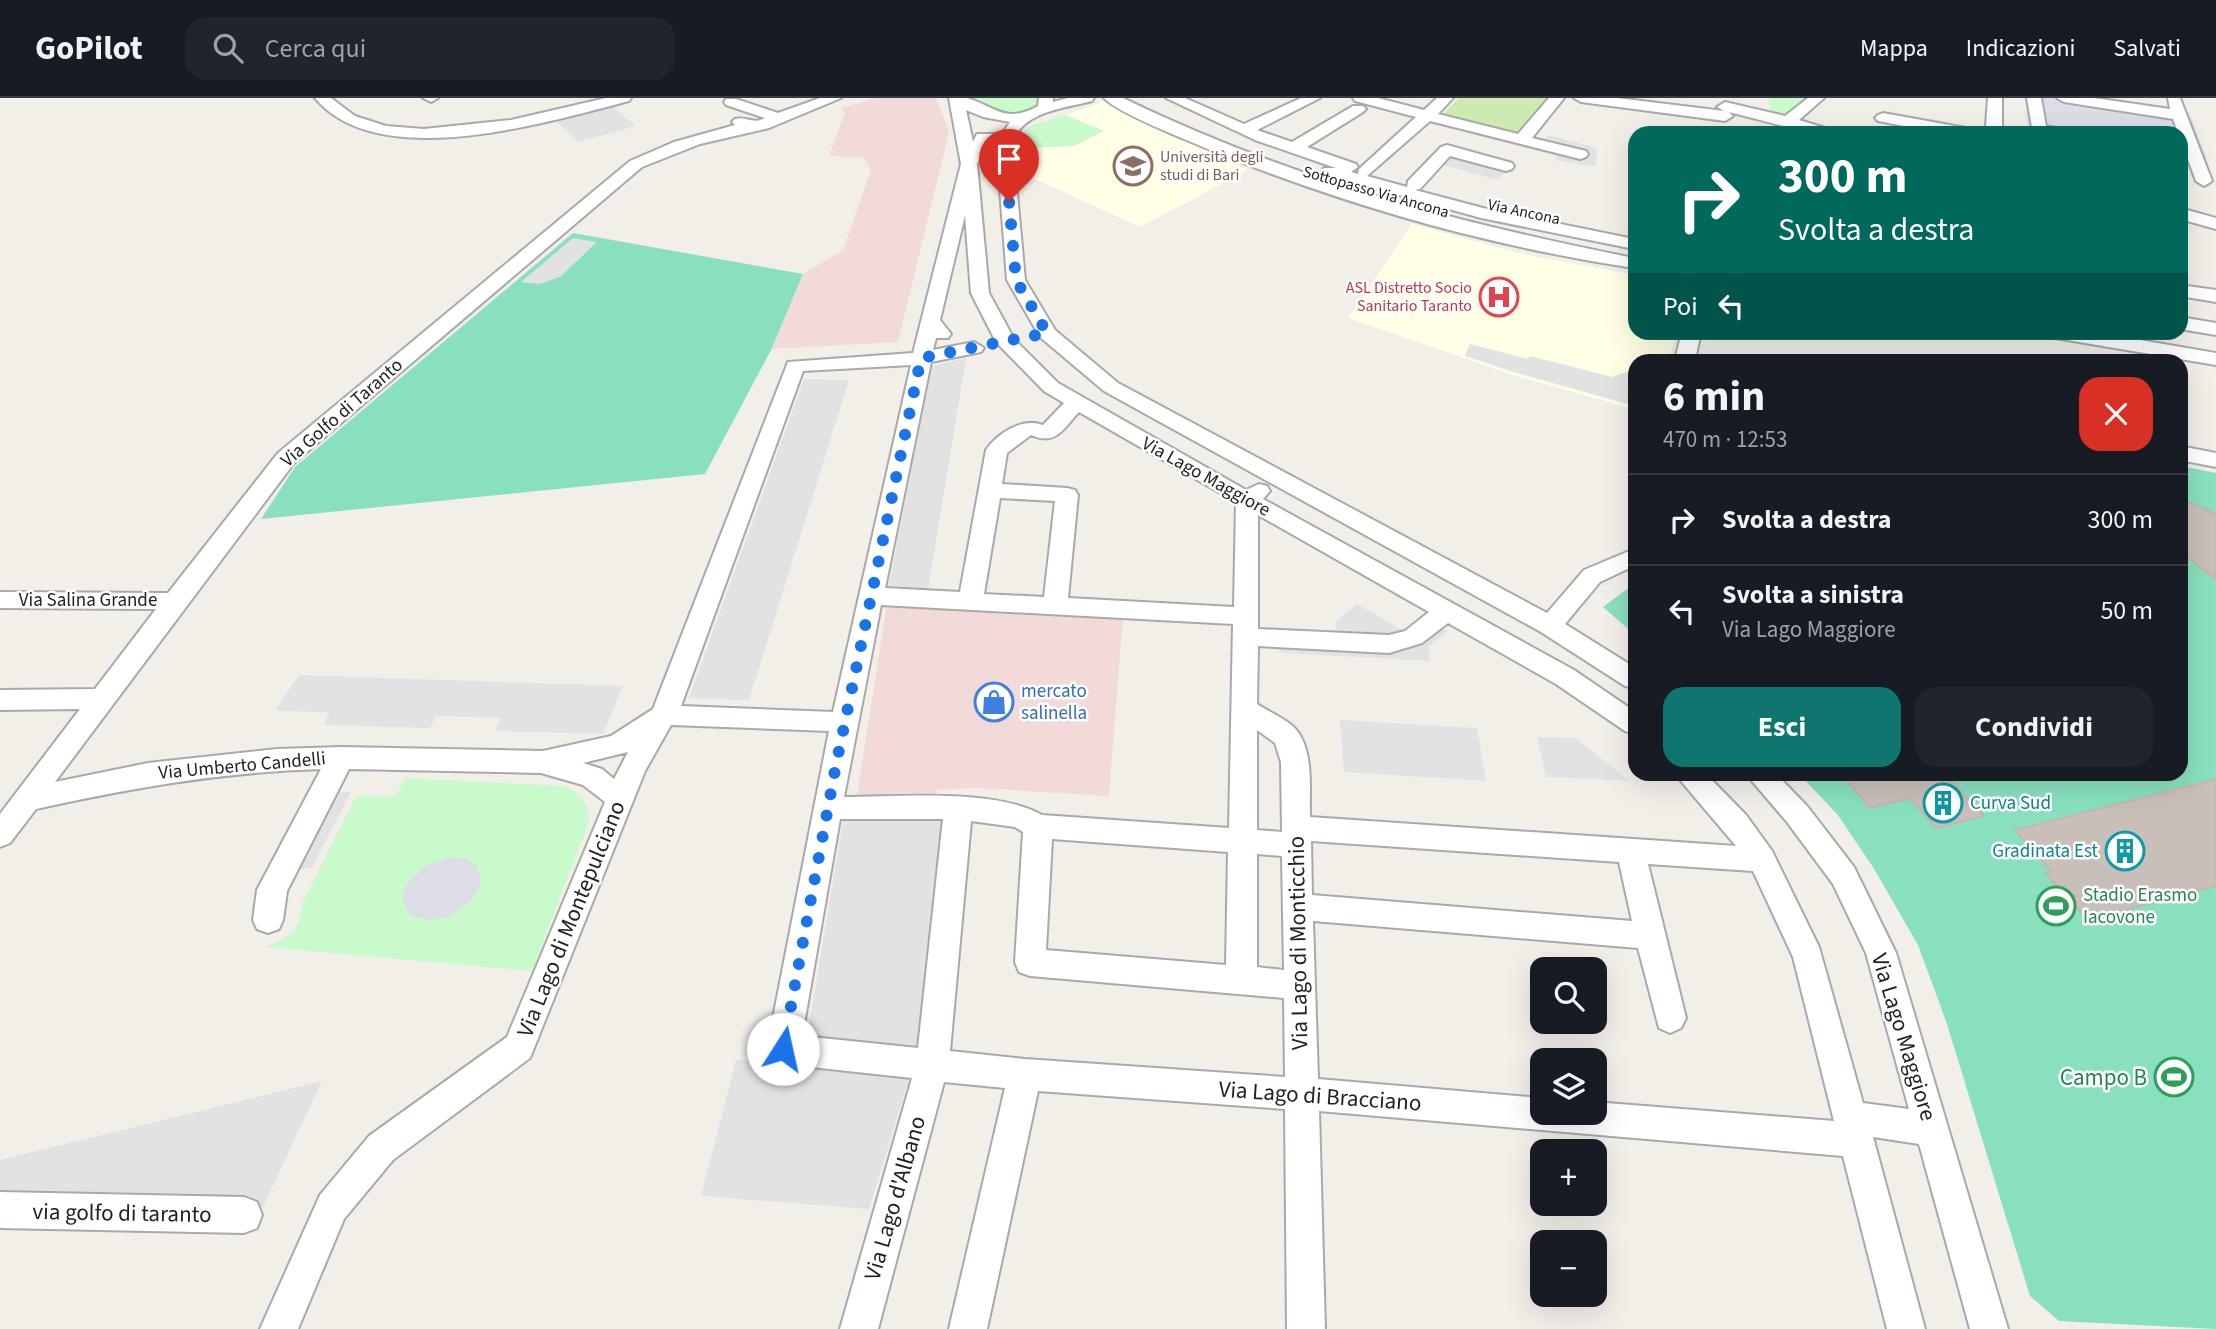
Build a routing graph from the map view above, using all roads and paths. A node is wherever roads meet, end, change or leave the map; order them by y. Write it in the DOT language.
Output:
graph roads {
  1 [pos="322,98"];
  2 [pos="585,98"];
  3 [pos="624,98"];
  4 [pos="834,98"];
  5 [pos="956,98"];
  6 [pos="1087,98"];
  7 [pos="1111,98"];
  8 [pos="1129,98"];
  9 [pos="1149,98"];
  10 [pos="1173,98"];
  11 [pos="1312,98"];
  12 [pos="1446,98"];
  13 [pos="1557,98"];
  14 [pos="1581,98"];
  15 [pos="1762,98"];
  16 [pos="1817,98"];
  17 [pos="1886,98"];
  18 [pos="1994,98"];
  19 [pos="2034,98"];
  20 [pos="2064,98"];
  21 [pos="2173,98"];
  22 [pos="728,100"];
  23 [pos="597,101"];
  24 [pos="1359,104"];
  25 [pos="809,106"];
  26 [pos="363,107"];
  27 [pos="1040,107"];
  28 [pos="1725,107"];
  29 [pos="537,114"];
  30 [pos="1427,115"];
  31 [pos="2179,115"];
  32 [pos="1765,116"];
  33 [pos="346,117"];
  34 [pos="762,118"];
  35 [pos="739,119"];
  36 [pos="1788,121"];
  37 [pos="1726,126"];
  38 [pos="1802,126"];
  39 [pos="1882,126"];
  40 [pos="1994,126"];
  41 [pos="2038,126"];
  42 [pos="2181,126"];
  43 [pos="1244,130"];
  44 [pos="706,136"];
  45 [pos="1402,138"];
  46 [pos="1522,140"];
  47 [pos="1294,148"];
  48 [pos="1005,150"];
  49 [pos="1447,150"];
  50 [pos="1580,154"];
  51 [pos="2188,154"];
  52 [pos="1269,155"];
  53 [pos="1316,155"];
  54 [pos="969,164"];
  55 [pos="1506,166"];
  56 [pos="1365,172"];
  57 [pos="1280,173"];
  58 [pos="2188,180"];
  59 [pos="2210,181"];
  60 [pos="1420,187"];
  61 [pos="1439,201"];
  62 [pos="2188,215"];
  63 [pos="2216,224"];
  64 [pos="1011,226"];
  65 [pos="973,228"];
  66 [pos="1628,233"];
  67 [pos="1628,243"];
  68 [pos="1628,252"];
  69 [pos="1628,262"];
  70 [pos="2188,291"];
  71 [pos="2216,296"];
  72 [pos="930,320"];
  73 [pos="2216,328"];
  74 [pos="2188,331"];
  75 [pos="1047,333"];
  76 [pos="2188,334"];
  77 [pos="2188,336"];
  78 [pos="2216,338"];
  79 [pos="2103,340"];
  80 [pos="2160,340"];
  81 [pos="1006,342"];
  82 [pos="2145,347"];
  83 [pos="974,348"];
  84 [pos="2216,348"];
  85 [pos="2186,354"];
  86 [pos="2188,354"];
  87 [pos="921,358"];
  88 [pos="2216,359"];
  89 [pos="1076,402"];
  90 [pos="2188,455"];
  91 [pos="1243,459"];
  92 [pos="2216,460"];
  93 [pos="1277,478"];
  94 [pos="1218,484"];
  95 [pos="990,490"];
  96 [pos="1247,500"];
  97 [pos="1628,559"];
  98 [pos="871,596"];
  99 [pos="0,600"];
  100 [pos="175,601"];
  101 [pos="970,602"];
  102 [pos="1055,606"];
  103 [pos="1446,611"];
  104 [pos="1245,626"];
  105 [pos="1550,626"];
  106 [pos="1594,653"];
  107 [pos="1628,675"];
  108 [pos="1565,677"];
  109 [pos="0,699"];
  110 [pos="102,699"];
  111 [pos="1242,707"];
  112 [pos="664,715"];
  113 [pos="1628,720"];
  114 [pos="844,723"];
  115 [pos="341,758"];
  116 [pos="543,762"];
  117 [pos="1696,781"];
  118 [pos="1766,781"];
  119 [pos="28,799"];
  120 [pos="620,799"];
  121 [pos="827,808"];
  122 [pos="958,808"];
  123 [pos="1038,826"];
  124 [pos="0,835"];
  125 [pos="1296,836"];
  126 [pos="1242,841"];
  127 [pos="1631,852"];
  128 [pos="1762,860"];
  129 [pos="1297,907"];
  130 [pos="268,920"];
  131 [pos="1651,936"];
  132 [pos="1241,980"];
  133 [pos="1299,985"];
  134 [pos="1670,1018"];
  135 [pos="932,1067"];
  136 [pos="1024,1075"];
  137 [pos="1301,1094"];
  138 [pos="1854,1129"];
  139 [pos="1932,1129"];
  140 [pos="0,1210"];
  141 [pos="244,1215"];
  142 [pos="279,1329"];
  143 [pos="859,1329"];
  144 [pos="968,1329"];
  145 [pos="1306,1329"];
  146 [pos="1906,1329"];
  147 [pos="1989,1329"];
  1 -- 33 [label="street"];
  2 -- 29 [label="street"];
  3 -- 23 [label="street"];
  4 -- 25 [label="street"];
  5 -- 27 [label="street"];
  5 -- 54 [label="street, Via Lago Maggiore"];
  6 -- 27 [label="street"];
  7 -- 57 [label="street"];
  8 -- 52 [label="street, Sottopasso Via Ancona"];
  9 -- 52 [label="street, Sottopasso Via Ancona"];
  10 -- 43 [label="street, Via Ancona"];
  11 -- 43 [label="street"];
  12 -- 30 [label="street"];
  13 -- 46 [label="street"];
  14 -- 28 [label="street"];
  15 -- 32 [label="street"];
  16 -- 36 [label="street"];
  17 -- 39 [label="street"];
  18 -- 40 [label="street"];
  19 -- 41 [label="street"];
  20 -- 31 [label="street"];
  21 -- 31 [label="street"];
  22 -- 34 [label="street"];
  22 -- 35 [label="street"];
  23 -- 33 [label="street"];
  24 -- 30 [label="street"];
  24 -- 47 [label="street"];
  25 -- 34 [label="street, Via Golfo di Taranto"];
  26 -- 29 [label="street"];
  26 -- 33 [label="street"];
  27 -- 48 [label="street"];
  28 -- 32 [label="street"];
  28 -- 37 [label="street"];
  30 -- 45 [label="street"];
  30 -- 46 [label="street"];
  31 -- 42 [label="street"];
  32 -- 36 [label="street"];
  34 -- 35 [label="street"];
  34 -- 44 [label="street, Via Golfo di Taranto"];
  35 -- 44 [label="street, Via Golfo di Taranto"];
  36 -- 38 [label="street"];
  43 -- 47 [label="street, Via Ancona"];
  44 -- 100 [label="street, Via Golfo di Taranto"];
  45 -- 49 [label="street"];
  45 -- 56 [label="street"];
  46 -- 50 [label="street"];
  47 -- 53 [label="street, Via Ancona"];
  48 -- 54 [label="street"];
  48 -- 64 [label="street, Via Lago Maggiore"];
  49 -- 55 [label="street"];
  49 -- 60 [label="street"];
  51 -- 59 [label="street"];
  52 -- 53 [label="street"];
  52 -- 57 [label="street"];
  52 -- 61 [label="street, Sottopasso Via Ancona"];
  52 -- 68 [label="street, Sottopasso Via Ancona"];
  53 -- 56 [label="street, Via Ancona"];
  54 -- 65 [label="street, Via Lago Maggiore"];
  54 -- 72 [label="street"];
  56 -- 60 [label="street, Via Ancona"];
  57 -- 69 [label="street, Via Ancona"];
  58 -- 59 [label="street"];
  60 -- 61 [label="street"];
  60 -- 66 [label="street, Via Ancona"];
  61 -- 67 [label="street, Sottopasso Via Ancona"];
  62 -- 63 [label="street"];
  64 -- 65 [label="street"];
  64 -- 75 [label="street, Via Lago Maggiore"];
  65 -- 81 [label="street, Via Lago Maggiore"];
  70 -- 71 [label="street"];
  72 -- 83 [label="street"];
  72 -- 87 [label="street"];
  73 -- 74 [label="street"];
  75 -- 81 [label="street"];
  75 -- 91 [label="street, Via Lago Maggiore"];
  76 -- 78 [label="street"];
  77 -- 84 [label="street"];
  79 -- 82 [label="street"];
  80 -- 82 [label="street"];
  81 -- 83 [label="street"];
  81 -- 89 [label="street, Via Lago Maggiore"];
  82 -- 85 [label="street"];
  83 -- 87 [label="street"];
  86 -- 88 [label="street"];
  87 -- 98 [label="street"];
  87 -- 112 [label="street, Via Lago di Montepulciano"];
  89 -- 94 [label="street, Via Lago Maggiore"];
  89 -- 95 [label="street"];
  90 -- 92 [label="street"];
  91 -- 93 [label="street, Via Lago Maggiore"];
  91 -- 94 [label="street"];
  93 -- 96 [label="street"];
  93 -- 105 [label="street, Via Lago Maggiore"];
  94 -- 96 [label="street, Via Lago Maggiore"];
  95 -- 101 [label="street"];
  95 -- 102 [label="street"];
  96 -- 103 [label="street, Via Lago Maggiore"];
  96 -- 104 [label="street"];
  97 -- 105 [label="street"];
  98 -- 101 [label="street"];
  98 -- 114 [label="street"];
  99 -- 100 [label="street, Via Salina Grande"];
  100 -- 110 [label="street, Via Golfo di Taranto"];
  101 -- 102 [label="street"];
  102 -- 104 [label="street"];
  103 -- 104 [label="street"];
  103 -- 108 [label="street, Via Lago Maggiore"];
  104 -- 111 [label="street"];
  105 -- 106 [label="street, Via Lago Maggiore"];
  106 -- 107 [label="street, Via Lago Maggiore"];
  106 -- 108 [label="street"];
  108 -- 113 [label="street, Via Lago Maggiore"];
  109 -- 110 [label="street"];
  110 -- 119 [label="street, Via Golfo di Taranto"];
  111 -- 125 [label="street, Via Lago di Monticchio"];
  111 -- 126 [label="street"];
  112 -- 114 [label="street"];
  112 -- 116 [label="street, Via Umberto Candelli"];
  112 -- 120 [label="street, Via Lago di Montepulciano"];
  114 -- 121 [label="street"];
  115 -- 116 [label="street, Via Umberto Candelli"];
  115 -- 119 [label="street, Via Umberto Candelli"];
  115 -- 130 [label="street"];
  116 -- 120 [label="street, Via Umberto Candelli"];
  117 -- 128 [label="street"];
  118 -- 139 [label="street, Via Lago Maggiore"];
  119 -- 124 [label="street, Via Golfo di Taranto"];
  120 -- 142 [label="street, Via Lago di Montepulciano"];
  121 -- 122 [label="street"];
  121 -- 135 [label="street, Via Lago di Bracciano"];
  122 -- 123 [label="street"];
  122 -- 135 [label="street, Via Lago d'Albano"];
  123 -- 126 [label="street"];
  123 -- 132 [label="street"];
  125 -- 126 [label="street"];
  125 -- 127 [label="street"];
  125 -- 129 [label="street, Via Lago di Monticchio"];
  126 -- 132 [label="street"];
  127 -- 128 [label="street"];
  127 -- 131 [label="street"];
  128 -- 138 [label="street"];
  129 -- 131 [label="street"];
  129 -- 133 [label="street, Via Lago di Monticchio"];
  131 -- 134 [label="street"];
  132 -- 133 [label="street"];
  133 -- 137 [label="street, Via Lago di Monticchio"];
  135 -- 136 [label="street, Via Lago di Bracciano"];
  135 -- 143 [label="street, Via Lago d'Albano"];
  136 -- 137 [label="street, Via Lago di Bracciano"];
  136 -- 144 [label="street"];
  137 -- 138 [label="street, Via Lago di Bracciano"];
  137 -- 145 [label="street, Via Lago di Monticchio"];
  138 -- 139 [label="street, Via Lago di Bracciano"];
  138 -- 146 [label="street"];
  139 -- 147 [label="street, Via Lago Maggiore"];
  140 -- 141 [label="street, via golfo di taranto"];
}
